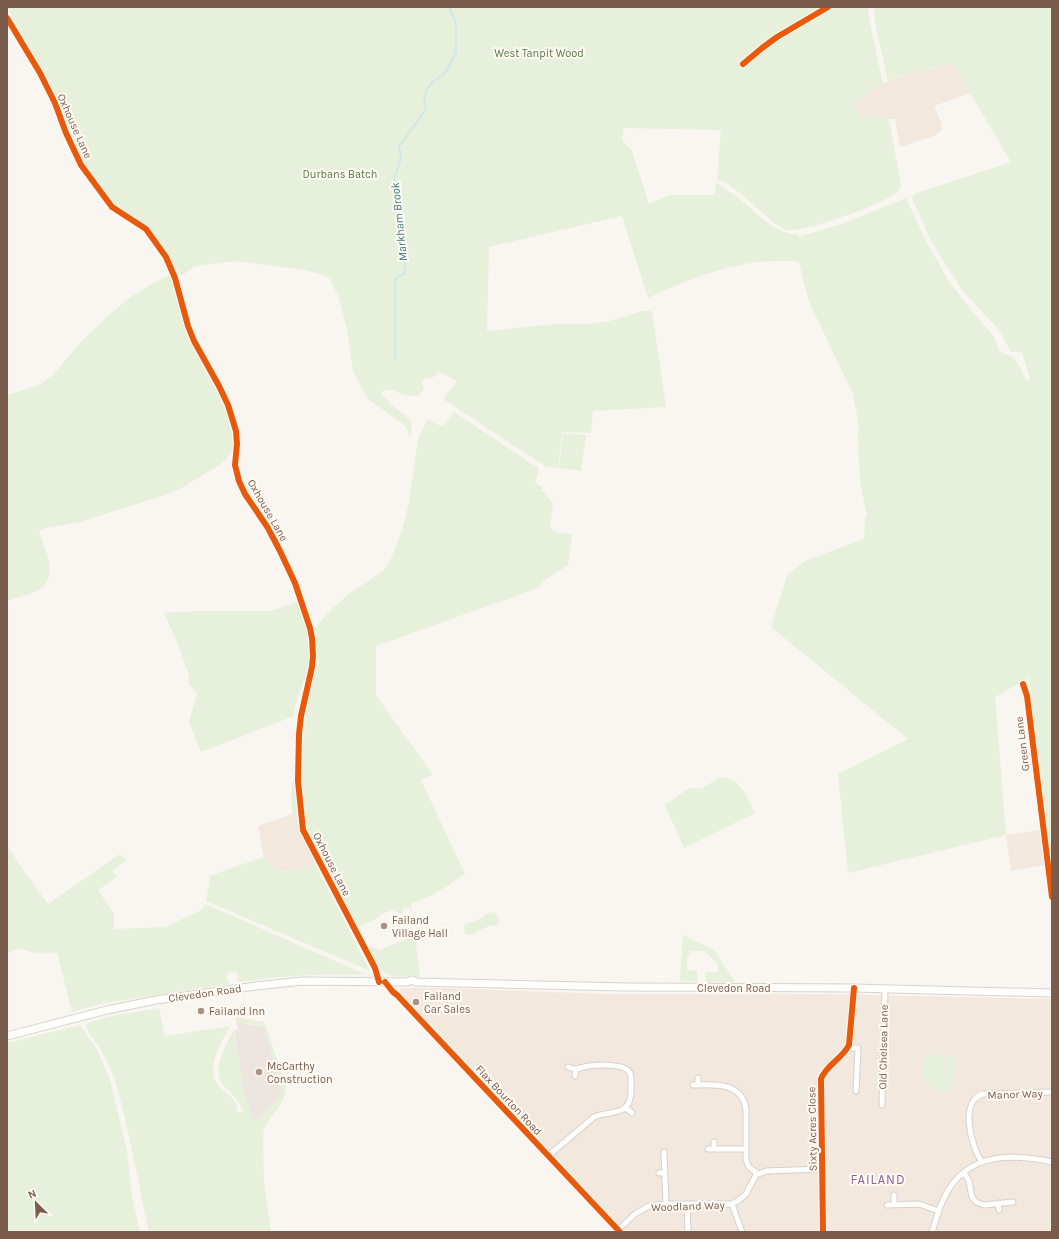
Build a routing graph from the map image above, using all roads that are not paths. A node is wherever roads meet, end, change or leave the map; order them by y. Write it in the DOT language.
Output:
graph roads {
  1 [pos="7,18"];
  2 [pos="1024,684"];
  3 [pos="1052,897"];
  4 [pos="385,982"];
  5 [pos="854,988"];
  6 [pos="885,989"];
  7 [pos="1052,993"];
  8 [pos="7,1036"];
  9 [pos="848,1048"];
  10 [pos="568,1067"];
  11 [pos="576,1070"];
  12 [pos="575,1076"];
  13 [pos="698,1078"];
  14 [pos="856,1091"];
  15 [pos="1052,1092"];
  16 [pos="882,1105"];
  17 [pos="626,1108"];
  18 [pos="632,1114"];
  19 [pos="714,1142"];
  20 [pos="745,1149"];
  21 [pos="664,1152"];
  22 [pos="548,1156"];
  23 [pos="982,1162"];
  24 [pos="1052,1162"];
  25 [pos="822,1169"];
  26 [pos="659,1173"];
  27 [pos="665,1173"];
  28 [pos="964,1173"];
  29 [pos="758,1174"];
  30 [pos="894,1195"];
  31 [pos="1013,1202"];
  32 [pos="998,1203"];
  33 [pos="666,1204"];
  34 [pos="687,1204"];
  35 [pos="732,1204"];
  36 [pos="887,1204"];
  37 [pos="894,1204"];
  38 [pos="939,1210"];
  39 [pos="999,1210"];
  40 [pos="619,1231"];
  41 [pos="688,1232"];
  42 [pos="742,1232"];
  43 [pos="823,1232"];
  44 [pos="932,1232"];
  1 -- 4 [label="street, Oxhouse Lane"];
  2 -- 3 [label="street, Green Lane"];
  4 -- 5 [label="main road, Clevedon Road"];
  4 -- 8 [label="main road, Clevedon Road"];
  4 -- 22 [label="street, Flax Bourton Road"];
  5 -- 6 [label="main road, Clevedon Road"];
  5 -- 9 [label="street"];
  6 -- 7 [label="main road, Clevedon Road"];
  6 -- 16 [label="street, Old Chelsea Lane"];
  9 -- 14 [label="street"];
  9 -- 25 [label="street, Sixty Acres Close"];
  10 -- 11 [label="street"];
  11 -- 12 [label="street"];
  11 -- 17 [label="street"];
  13 -- 20 [label="street"];
  15 -- 23 [label="street, Manor Way"];
  17 -- 18 [label="street"];
  17 -- 22 [label="street"];
  19 -- 20 [label="street"];
  20 -- 29 [label="street"];
  21 -- 27 [label="street"];
  22 -- 40 [label="street, Flax Bourton Road"];
  23 -- 24 [label="street"];
  23 -- 28 [label="street"];
  25 -- 29 [label="street"];
  25 -- 43 [label="street, Sixty Acres Close"];
  26 -- 27 [label="street"];
  27 -- 33 [label="street"];
  28 -- 32 [label="street"];
  28 -- 38 [label="street"];
  29 -- 35 [label="street, Woodland Way"];
  30 -- 37 [label="street"];
  31 -- 32 [label="street"];
  32 -- 39 [label="street"];
  33 -- 34 [label="street, Woodland Way"];
  33 -- 40 [label="street, Woodland Way"];
  34 -- 35 [label="street, Woodland Way"];
  34 -- 41 [label="street"];
  35 -- 42 [label="street"];
  36 -- 37 [label="street"];
  37 -- 38 [label="street"];
  38 -- 44 [label="street"];
}
